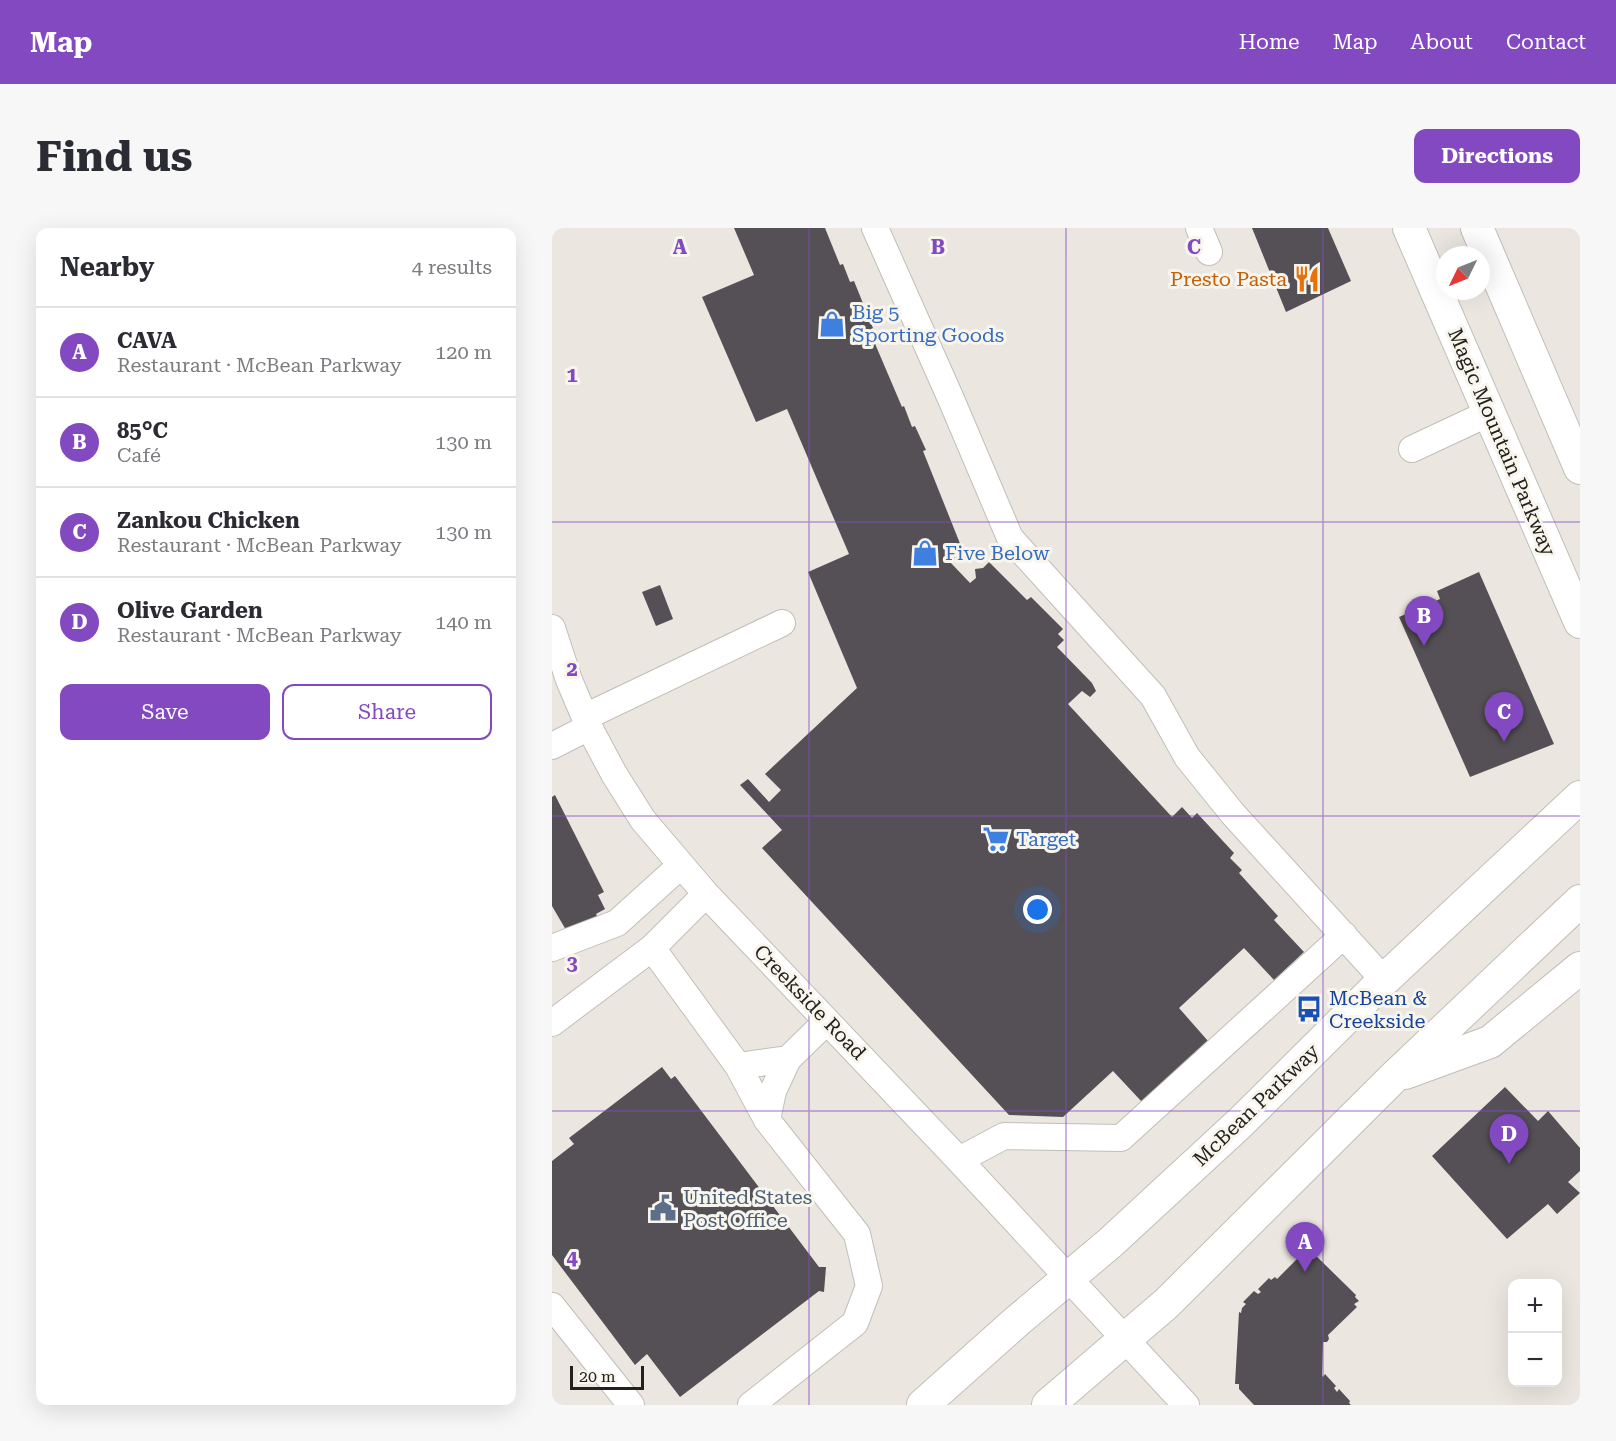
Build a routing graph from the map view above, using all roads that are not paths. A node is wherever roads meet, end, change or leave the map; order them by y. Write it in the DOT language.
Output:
graph roads {
  1 [pos="875,228"];
  2 [pos="1199,228"];
  3 [pos="1409,228"];
  4 [pos="1454,228"];
  5 [pos="1477,228"];
  6 [pos="1463,246"];
  7 [pos="1209,252"];
  8 [pos="1490,291"];
  9 [pos="1524,336"];
  10 [pos="1489,413"];
  11 [pos="1412,449"];
  12 [pos="1578,459"];
  13 [pos="1580,622"];
  14 [pos="782,623"];
  15 [pos="554,639"];
  16 [pos="587,722"];
  17 [pos="552,746"];
  18 [pos="1580,797"];
  19 [pos="680,866"];
  20 [pos="706,894"];
  21 [pos="1580,901"];
  22 [pos="1344,935"];
  23 [pos="552,948"];
  24 [pos="652,948"];
  25 [pos="1580,968"];
  26 [pos="1384,980"];
  27 [pos="827,1021"];
  28 [pos="552,1023"];
  29 [pos="788,1059"];
  30 [pos="738,1066"];
  31 [pos="1393,1078"];
  32 [pos="767,1120"];
  33 [pos="959,1160"];
  34 [pos="1069,1277"];
  35 [pos="552,1306"];
  36 [pos="1124,1339"];
  37 [pos="631,1405"];
  38 [pos="751,1405"];
  39 [pos="923,1405"];
  40 [pos="1048,1405"];
  41 [pos="1186,1405"];
  1 -- 22 [label="street"];
  2 -- 7 [label="street"];
  3 -- 10 [label="main road, Magic Mountain Parkway"];
  4 -- 6 [label="main road"];
  5 -- 9 [label="main road"];
  8 -- 9 [label="main road"];
  9 -- 12 [label="main road"];
  10 -- 11 [label="street"];
  10 -- 13 [label="main road, Magic Mountain Parkway"];
  14 -- 16 [label="street"];
  15 -- 16 [label="street, Creekside Road"];
  16 -- 17 [label="street"];
  16 -- 19 [label="street, Creekside Road"];
  18 -- 26 [label="main road, McBean Parkway"];
  19 -- 20 [label="street, Creekside Road"];
  19 -- 23 [label="street"];
  20 -- 24 [label="street"];
  20 -- 27 [label="street, Creekside Road"];
  21 -- 31 [label="main road"];
  22 -- 26 [label="street"];
  22 -- 33 [label="street"];
  24 -- 28 [label="street"];
  24 -- 30 [label="street"];
  25 -- 31 [label="main road"];
  26 -- 34 [label="main road, McBean Parkway"];
  27 -- 29 [label="street"];
  27 -- 33 [label="street, Creekside Road"];
  29 -- 30 [label="street"];
  29 -- 32 [label="street"];
  30 -- 32 [label="street"];
  31 -- 36 [label="main road"];
  32 -- 38 [label="street"];
  33 -- 34 [label="street, Creekside Road"];
  34 -- 36 [label="street, Creekside Road"];
  34 -- 39 [label="main road, McBean Parkway"];
  35 -- 37 [label="street"];
  36 -- 40 [label="main road"];
  36 -- 41 [label="street, Creekside Road"];
}
